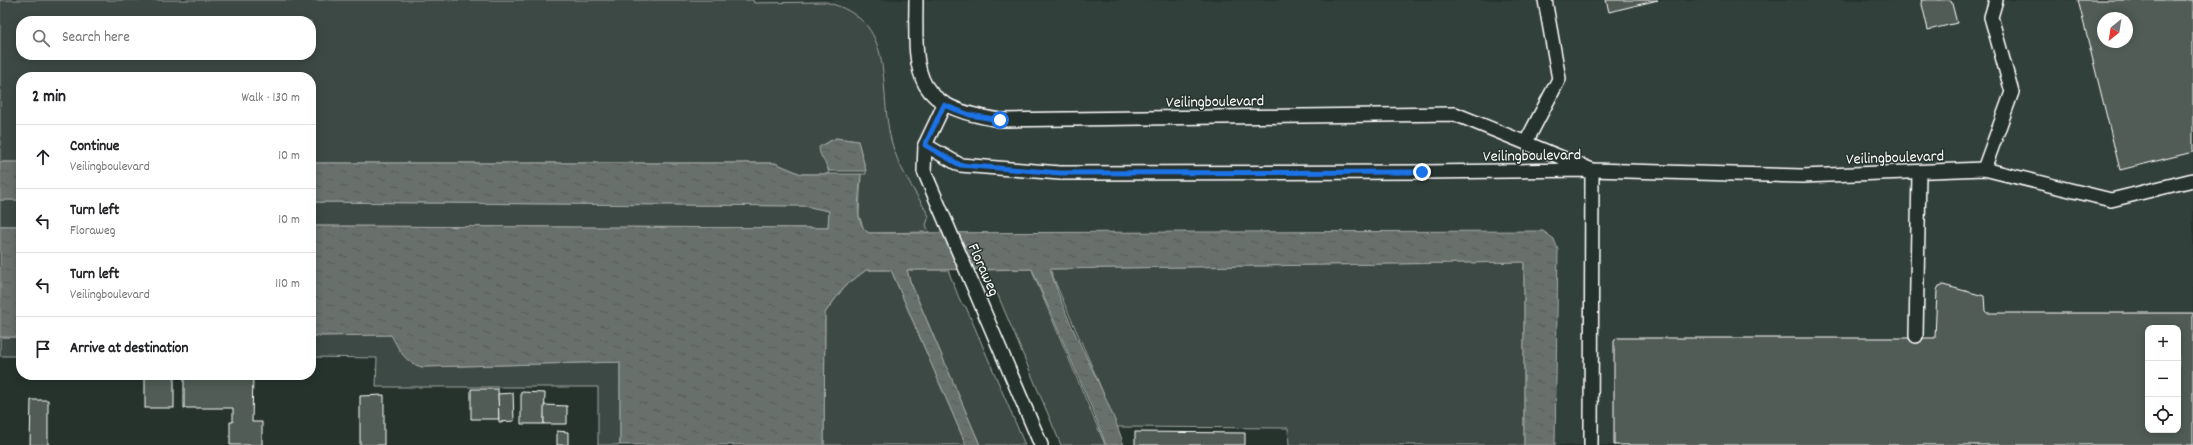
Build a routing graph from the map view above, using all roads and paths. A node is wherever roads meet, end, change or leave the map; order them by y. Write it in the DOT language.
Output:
graph roads {
  1 [pos="916,0"];
  2 [pos="1545,0"];
  3 [pos="1996,0"];
  4 [pos="944,105"];
  5 [pos="1526,142"];
  6 [pos="925,145"];
  7 [pos="1984,169"];
  8 [pos="1592,170"];
  9 [pos="1919,172"];
  10 [pos="2193,180"];
  11 [pos="1916,336"];
  12 [pos="1041,445"];
  13 [pos="1591,445"];
  1 -- 4 [label="lane, Veilingboulevard"];
  2 -- 5 [label="lane"];
  3 -- 7 [label="lane"];
  4 -- 5 [label="lane, Veilingboulevard"];
  4 -- 6 [label="lane, Floraweg"];
  5 -- 8 [label="lane, Veilingboulevard"];
  6 -- 8 [label="lane, Veilingboulevard"];
  6 -- 12 [label="lane, Floraweg"];
  7 -- 9 [label="lane, Veilingboulevard"];
  7 -- 10 [label="lane, Veilingboulevard"];
  8 -- 9 [label="lane, Veilingboulevard"];
  8 -- 13 [label="lane"];
  9 -- 11 [label="lane"];
}
